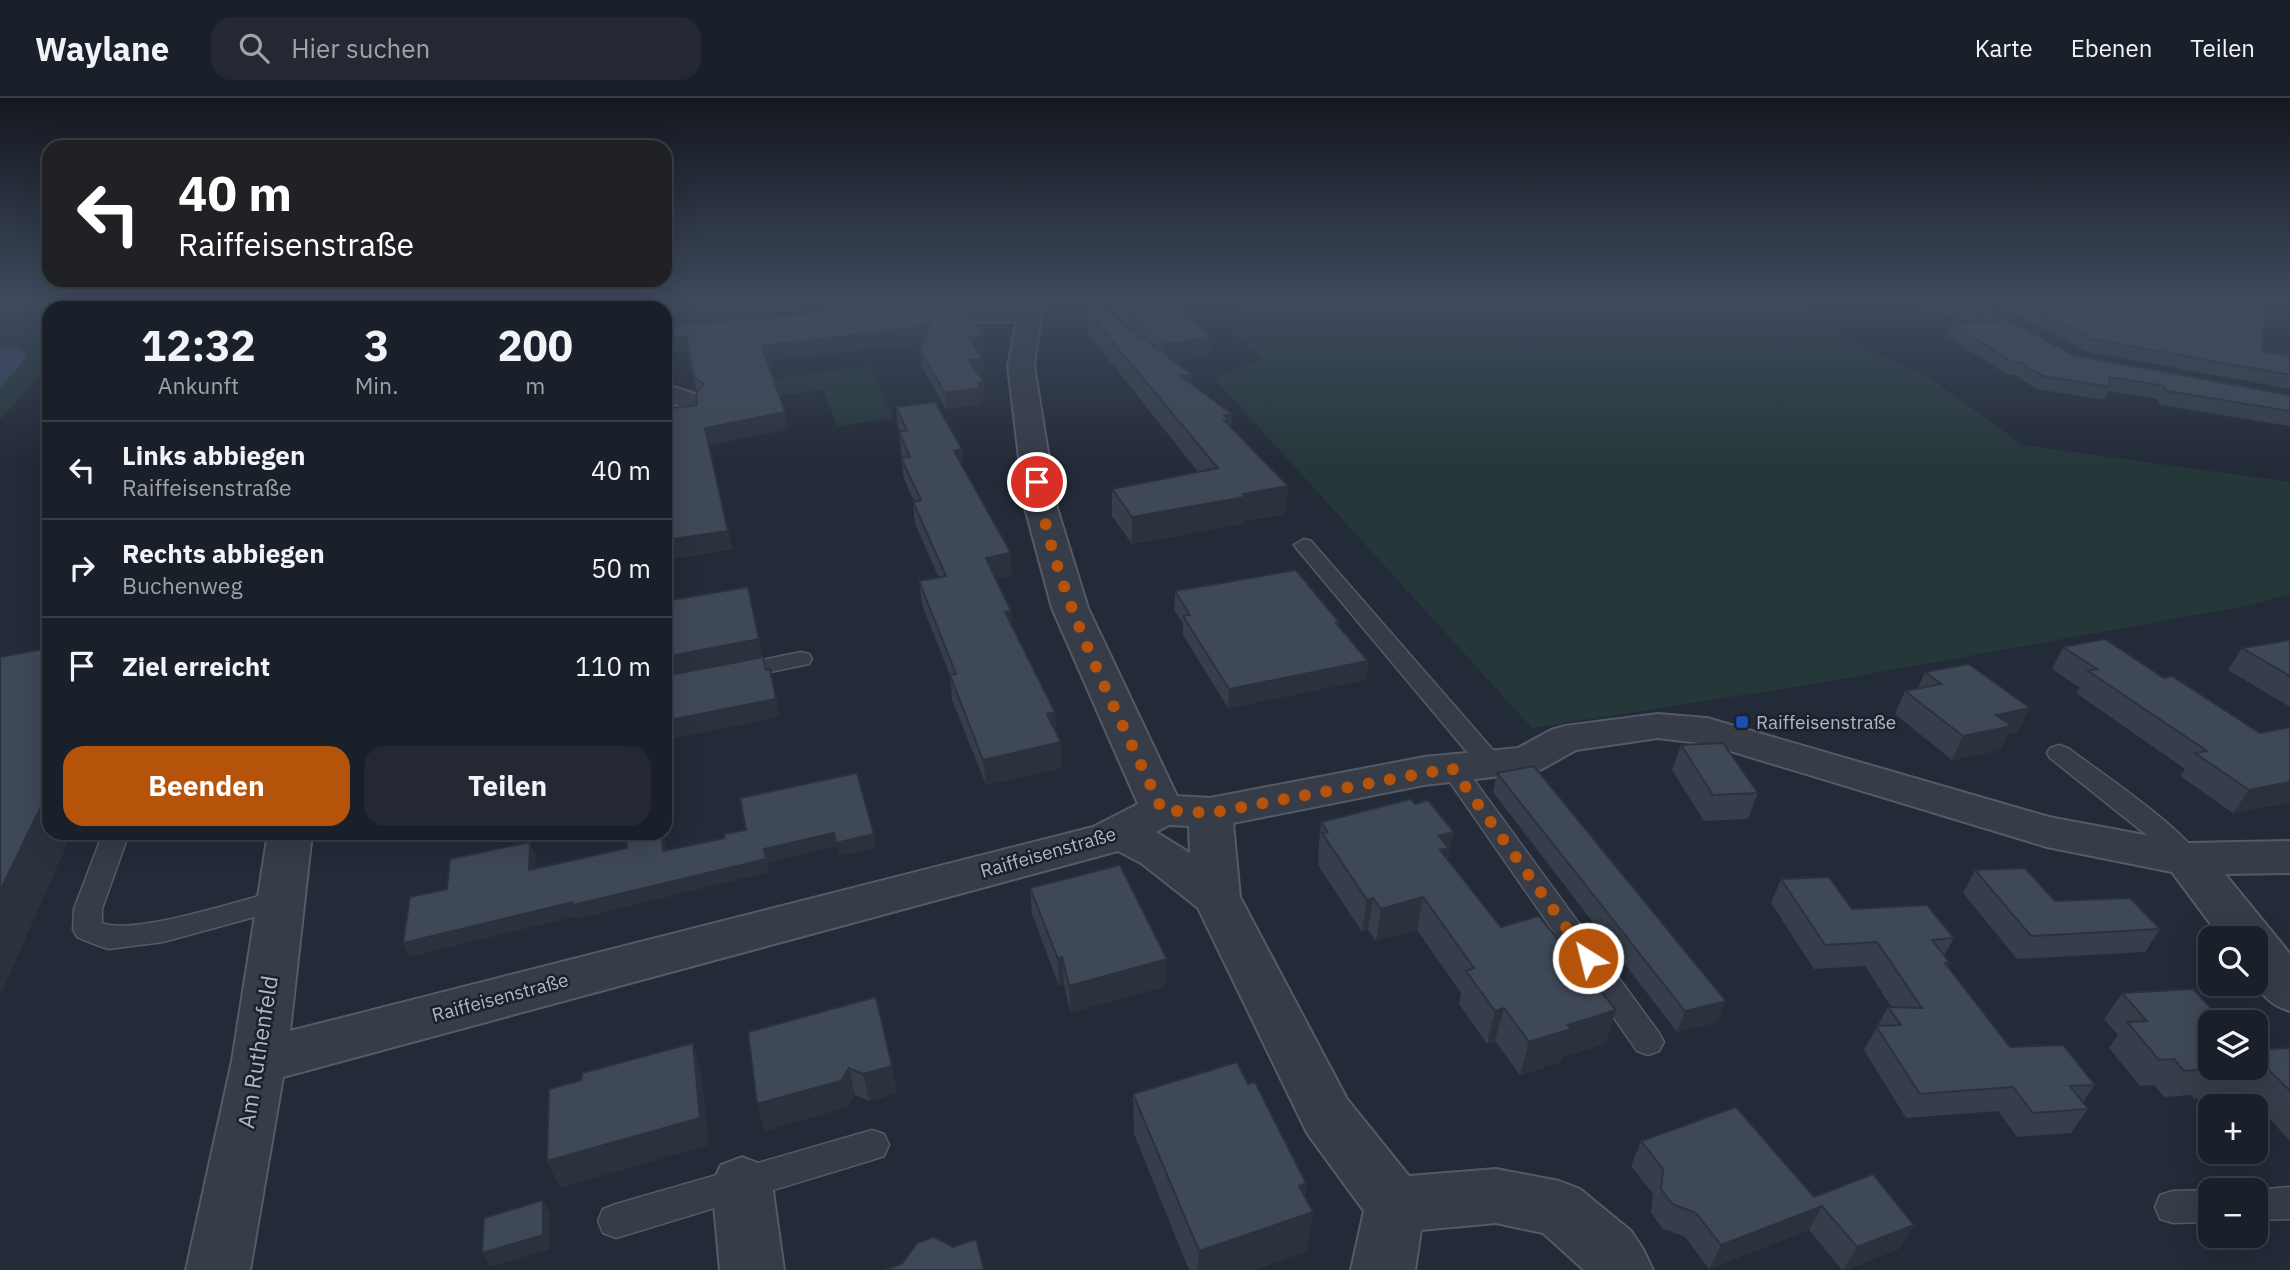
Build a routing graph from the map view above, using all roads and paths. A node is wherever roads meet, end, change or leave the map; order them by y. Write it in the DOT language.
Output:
graph roads {
  1 [pos="1023,356"];
  2 [pos="672,395"];
  3 [pos="692,402"];
  4 [pos="1304,545"];
  5 [pos="801,659"];
  6 [pos="719,675"];
  7 [pos="2059,753"];
  8 [pos="1472,766"];
  9 [pos="1162,810"];
  10 [pos="1210,813"];
  11 [pos="1119,833"];
  12 [pos="113,840"];
  13 [pos="289,840"];
  14 [pos="2290,857"];
  15 [pos="2188,859"];
  16 [pos="1216,897"];
  17 [pos="281,900"];
  18 [pos="2239,926"];
  19 [pos="2268,963"];
  20 [pos="2290,991"];
  21 [pos="1648,1042"];
  22 [pos="259,1061"];
  23 [pos="872,1145"];
  24 [pos="742,1184"];
  25 [pos="2290,1203"];
  26 [pos="2268,1204"];
  27 [pos="1395,1205"];
  28 [pos="2198,1206"];
  29 [pos="2173,1207"];
  30 [pos="617,1221"];
  31 [pos="218,1270"];
  32 [pos="752,1270"];
  33 [pos="1383,1270"];
  34 [pos="1621,1270"];
  1 -- 9 [label="street"];
  2 -- 3 [label="street"];
  4 -- 8 [label="lane"];
  5 -- 6 [label="lane"];
  7 -- 15 [label="lane"];
  8 -- 10 [label="street"];
  8 -- 15 [label="street"];
  8 -- 21 [label="lane"];
  9 -- 10 [label="street"];
  9 -- 11 [label="street, Raiffeisenstraße"];
  10 -- 16 [label="street"];
  11 -- 16 [label="street"];
  11 -- 22 [label="street, Raiffeisenstraße"];
  12 -- 17 [label="lane"];
  13 -- 17 [label="street, Am Ruthenfeld"];
  14 -- 15 [label="street"];
  15 -- 18 [label="street"];
  16 -- 27 [label="street"];
  17 -- 22 [label="street, Am Ruthenfeld"];
  19 -- 20 [label="street"];
  22 -- 31 [label="street, Am Ruthenfeld"];
  23 -- 24 [label="lane"];
  24 -- 30 [label="lane"];
  24 -- 32 [label="street"];
  25 -- 26 [label="lane"];
  27 -- 33 [label="street"];
  27 -- 34 [label="street"];
  28 -- 29 [label="lane"];
}
